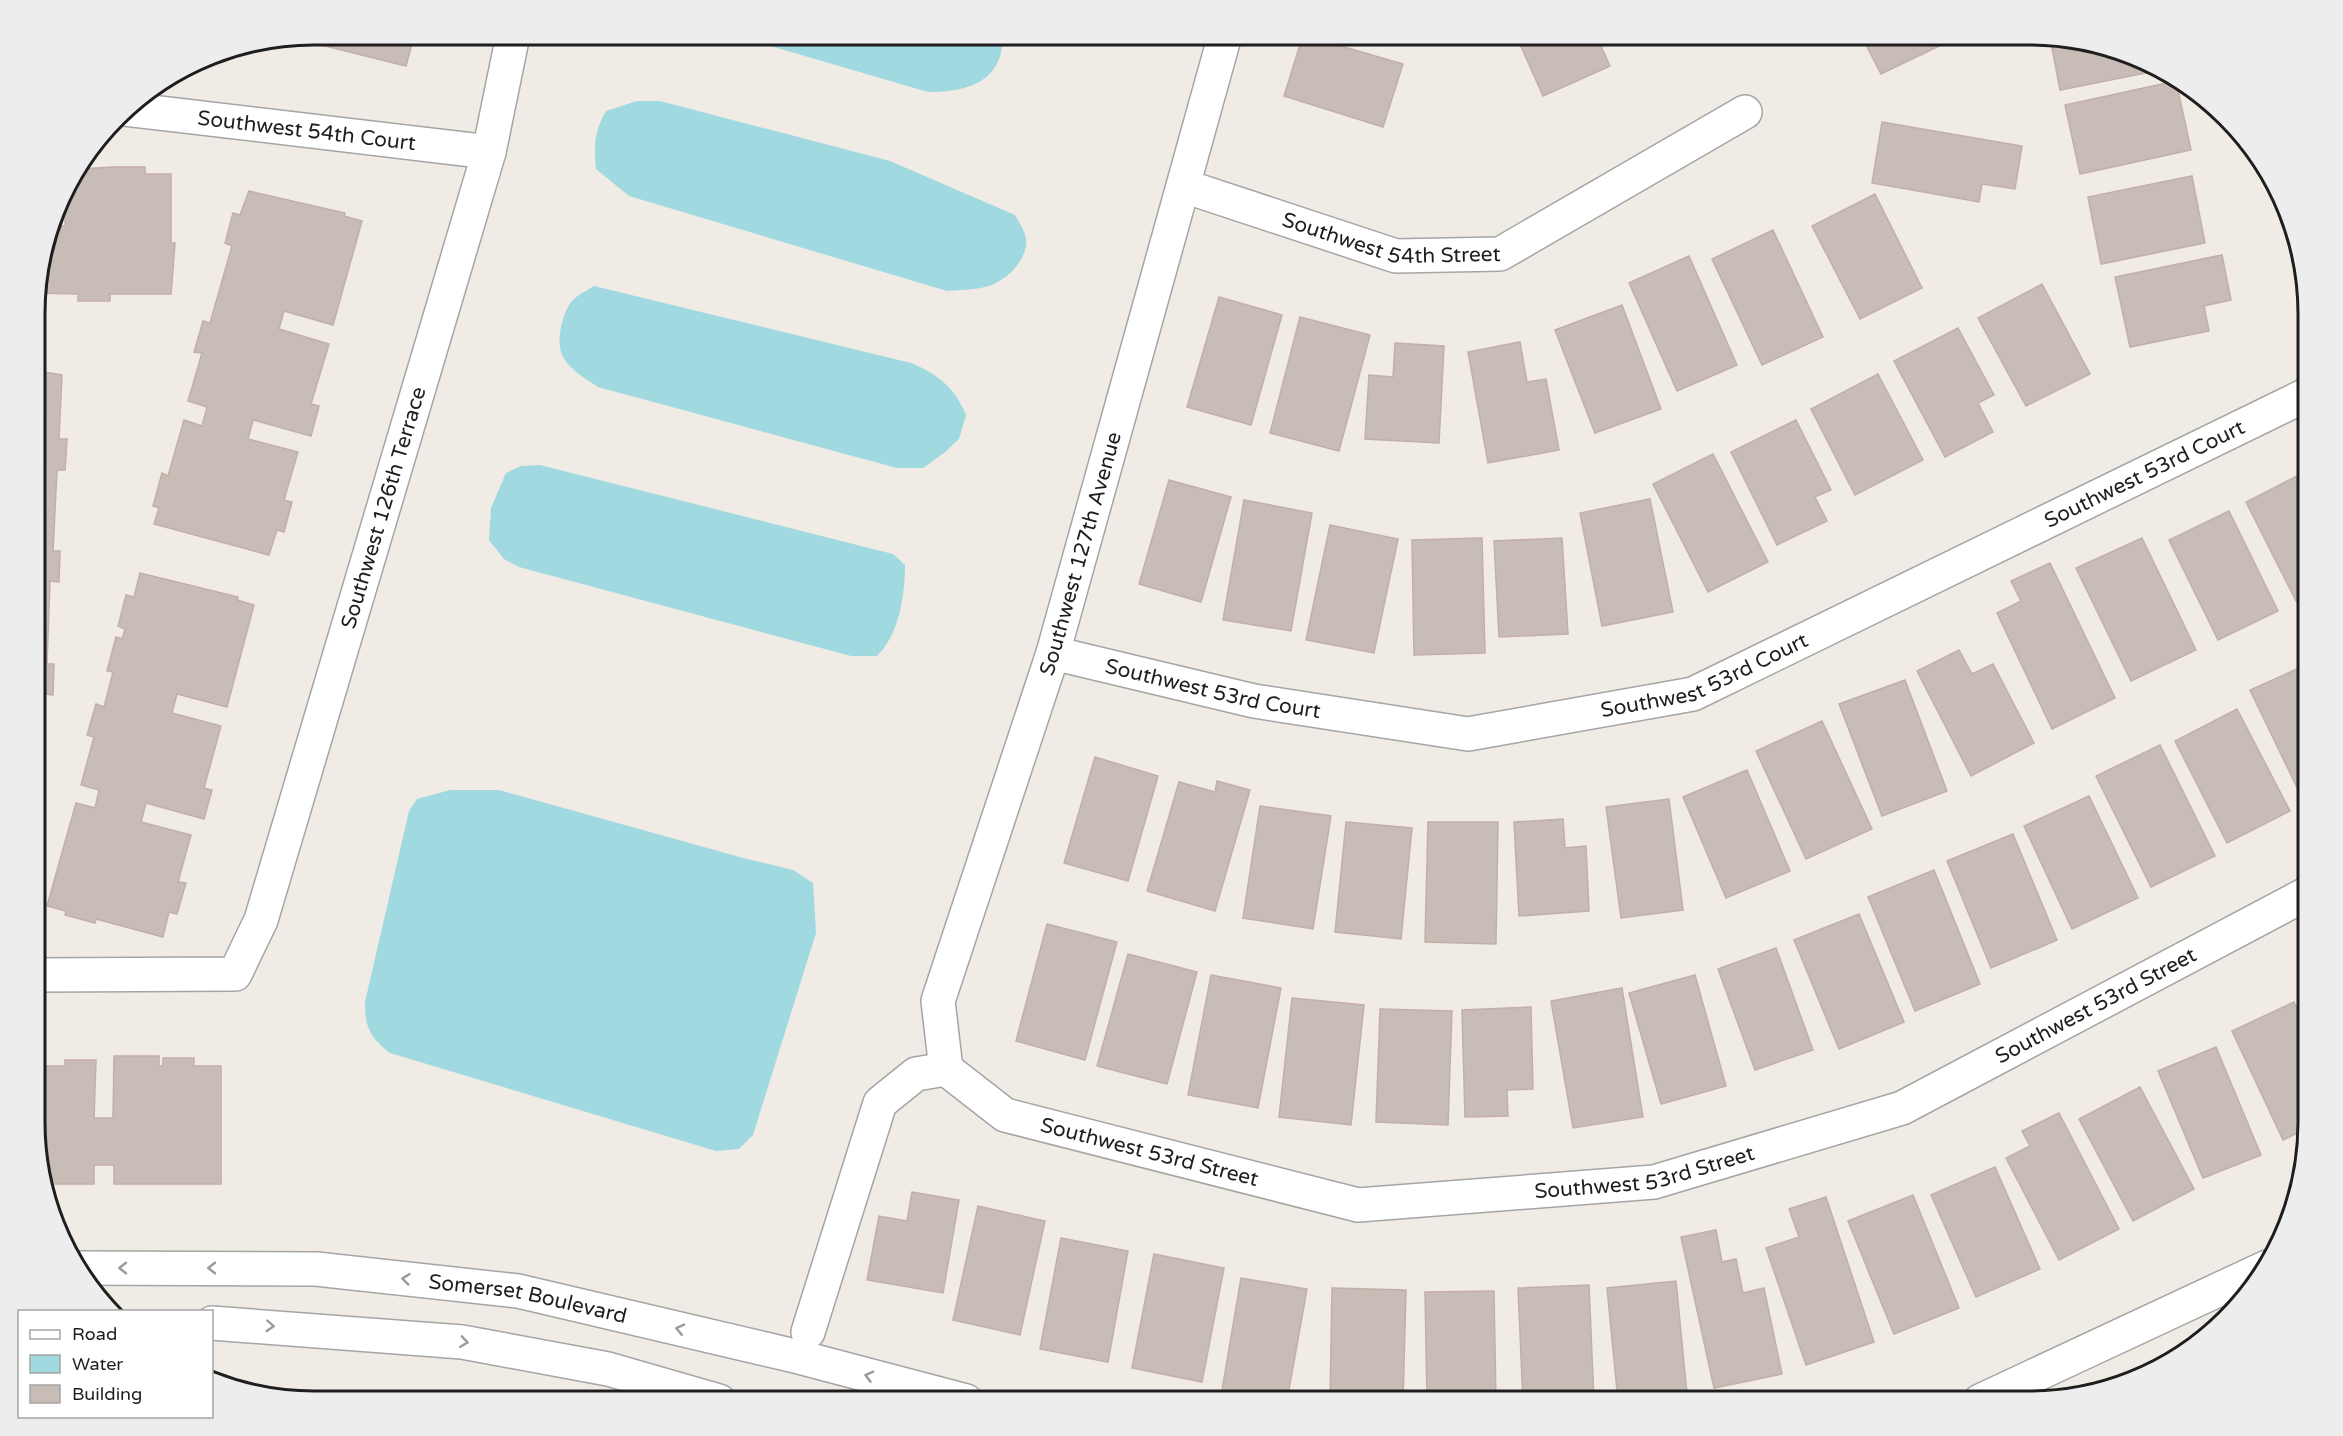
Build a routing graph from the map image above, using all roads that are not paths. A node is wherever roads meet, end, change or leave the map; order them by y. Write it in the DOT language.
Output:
graph roads {
  1 [pos="511,45"];
  2 [pos="1223,45"];
  3 [pos="139,111"];
  4 [pos="1745,112"];
  5 [pos="489,152"];
  6 [pos="1184,186"];
  7 [pos="2298,399"];
  8 [pos="1053,653"];
  9 [pos="2298,898"];
  10 [pos="45,975"];
  11 [pos="946,1069"];
  12 [pos="88,1268"];
  13 [pos="2250,1275"];
  14 [pos="213,1323"];
  15 [pos="808,1332"];
  16 [pos="684,1391"];
  17 [pos="928,1391"];
  18 [pos="2001,1391"];
  1 -- 5 [label="street, Southwest 126th Terrace"];
  2 -- 6 [label="street, Southwest 127th Avenue"];
  3 -- 5 [label="street, Southwest 54th Court"];
  4 -- 6 [label="street, Southwest 54th Street"];
  5 -- 10 [label="street, Southwest 126th Terrace"];
  6 -- 8 [label="street, Southwest 127th Avenue"];
  7 -- 8 [label="street, Southwest 53rd Court"];
  8 -- 11 [label="street, Southwest 127th Avenue"];
  9 -- 11 [label="street, Southwest 53rd Street"];
  11 -- 15 [label="street"];
  17 -- 12 [label="street, Somerset Boulevard, one-way"];
  13 -- 18 [label="street"];
  14 -- 16 [label="street, one-way"];
}
